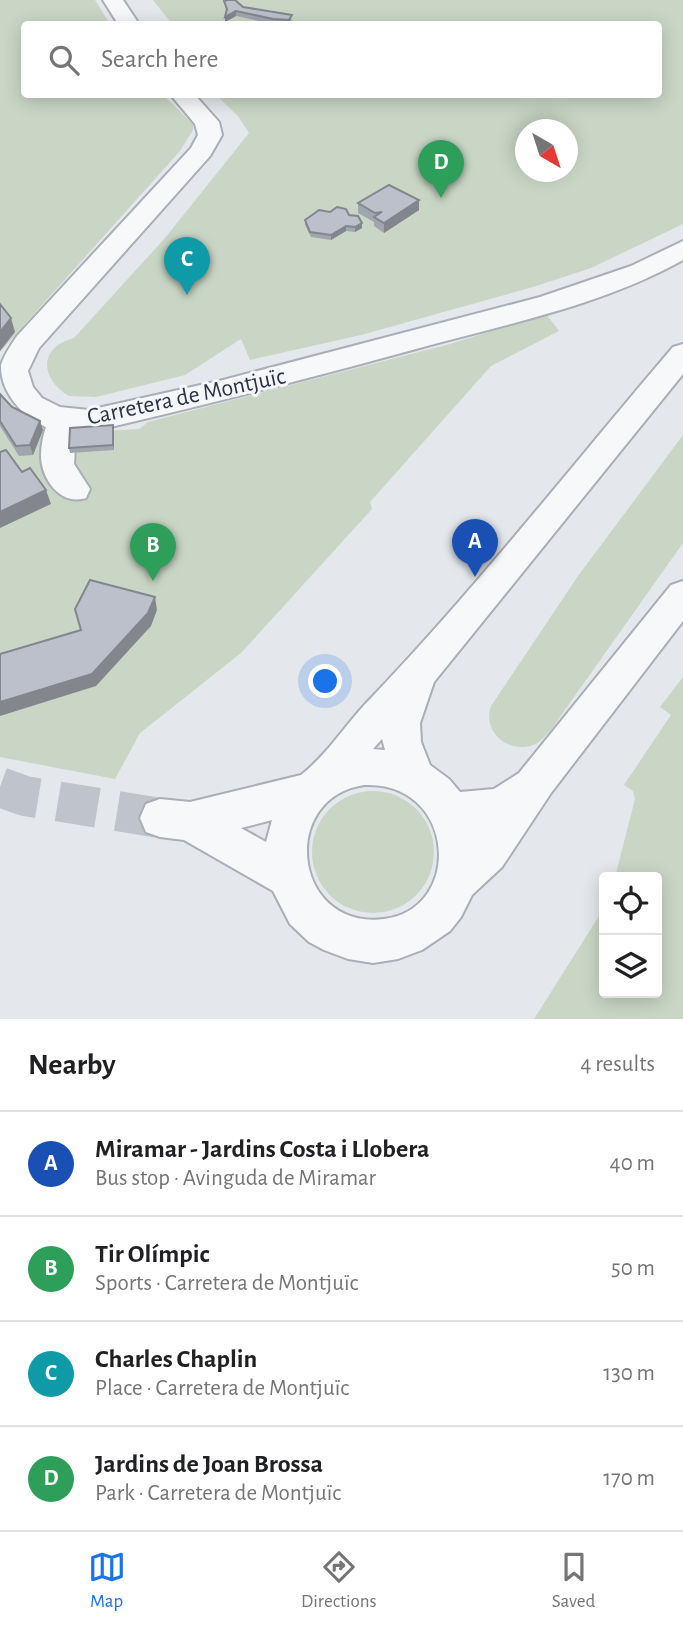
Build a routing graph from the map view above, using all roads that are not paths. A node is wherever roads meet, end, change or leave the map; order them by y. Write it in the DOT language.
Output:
graph roads {
  1 [pos="113,0"];
  2 [pos="126,21"];
  3 [pos="185,98"];
  4 [pos="683,248"];
  5 [pos="683,354"];
  6 [pos="63,419"];
  7 [pos="74,489"];
  8 [pos="683,595"];
  9 [pos="428,664"];
  10 [pos="417,780"];
  11 [pos="537,780"];
  12 [pos="319,785"];
  13 [pos="451,812"];
  14 [pos="286,876"];
  15 [pos="458,880"];
  1 -- 2 [label="street"];
  3 -- 6 [label="street, Carretera de Montjuïc"];
  4 -- 6 [label="street, Carretera de Montjuïc"];
  5 -- 9 [label="street"];
  6 -- 7 [label="street"];
  8 -- 11 [label="street"];
  9 -- 10 [label="street"];
  9 -- 12 [label="street"];
  10 -- 12 [label="street"];
  10 -- 13 [label="street"];
  11 -- 13 [label="street"];
  11 -- 15 [label="street"];
  12 -- 14 [label="street"];
  12 -- 14 [label="street"];
  13 -- 15 [label="street"];
  14 -- 15 [label="street"];
}
